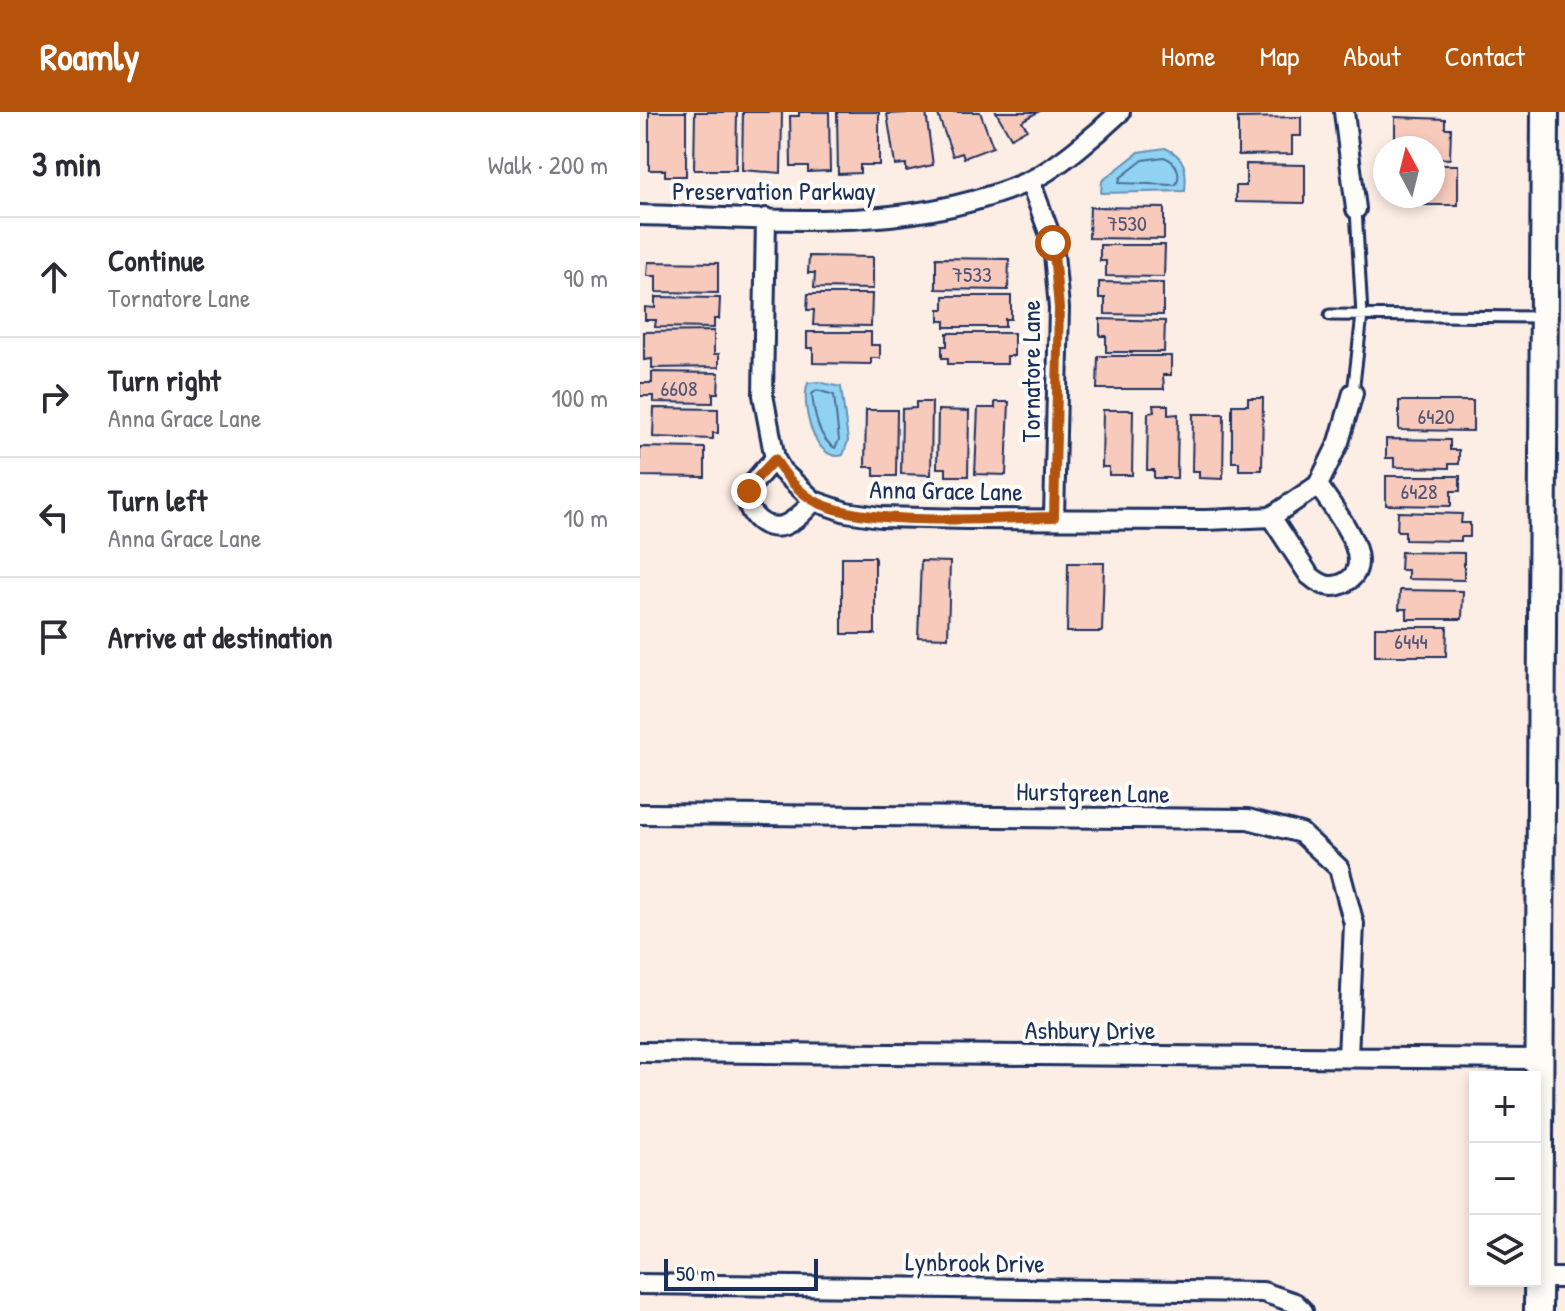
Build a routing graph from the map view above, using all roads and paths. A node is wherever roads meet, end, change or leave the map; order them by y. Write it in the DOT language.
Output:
graph roads {
  1 [pos="1120,112"];
  2 [pos="1344,112"];
  3 [pos="1545,112"];
  4 [pos="1030,181"];
  5 [pos="1356,209"];
  6 [pos="640,215"];
  7 [pos="766,218"];
  8 [pos="1555,225"];
  9 [pos="1330,315"];
  10 [pos="1362,315"];
  11 [pos="1544,317"];
  12 [pos="1353,393"];
  13 [pos="775,459"];
  14 [pos="1318,485"];
  15 [pos="814,501"];
  16 [pos="1054,517"];
  17 [pos="1271,517"];
  18 [pos="640,814"];
  19 [pos="640,1052"];
  20 [pos="1348,1057"];
  21 [pos="1539,1059"];
  22 [pos="1538,1215"];
  23 [pos="1541,1278"];
  24 [pos="1565,1278"];
  25 [pos="640,1284"];
  26 [pos="1538,1287"];
  27 [pos="1303,1311"];
  28 [pos="1538,1311"];
  1 -- 4 [label="street, Preservation Parkway"];
  2 -- 5 [label="street"];
  3 -- 8 [label="main road"];
  4 -- 7 [label="street, Preservation Parkway"];
  4 -- 16 [label="street, Tornatore Lane"];
  5 -- 10 [label="lane"];
  6 -- 7 [label="street, Preservation Parkway"];
  7 -- 13 [label="street"];
  8 -- 11 [label="main road"];
  9 -- 10 [label="lane"];
  10 -- 11 [label="lane"];
  10 -- 12 [label="lane"];
  11 -- 21 [label="main road"];
  12 -- 14 [label="street"];
  13 -- 15 [label="street, Anna Grace Lane"];
  13 -- 15 [label="street"];
  14 -- 17 [label="street"];
  14 -- 17 [label="street"];
  15 -- 16 [label="street, Anna Grace Lane"];
  16 -- 17 [label="street, Anna Grace Lane"];
  18 -- 20 [label="street, Hurstgreen Lane"];
  19 -- 20 [label="street, Ashbury Drive"];
  20 -- 21 [label="street, Ashbury Drive"];
  21 -- 22 [label="main road"];
  23 -- 24 [label="street"];
  25 -- 27 [label="street, Lynbrook Drive"];
  26 -- 28 [label="main road"];
}
